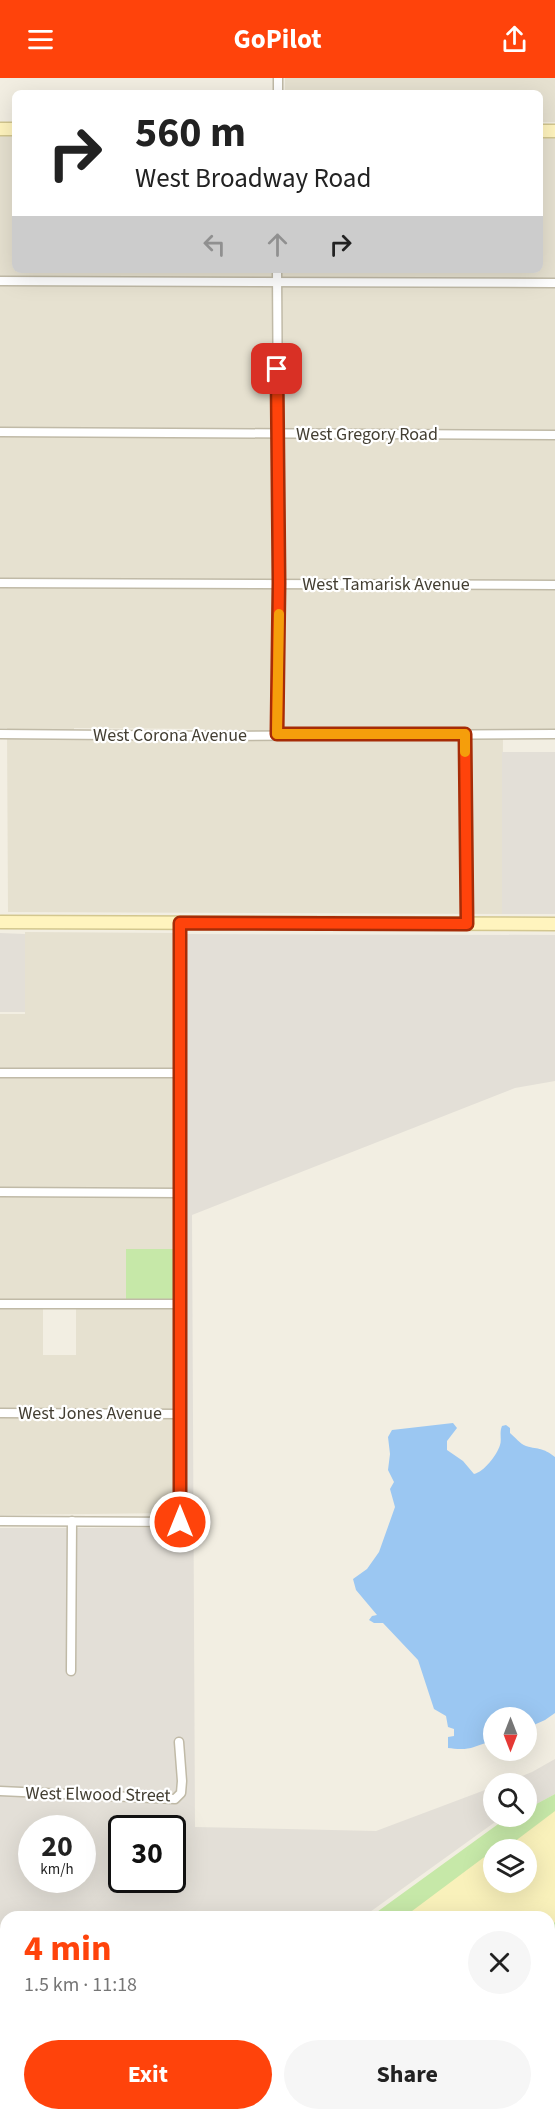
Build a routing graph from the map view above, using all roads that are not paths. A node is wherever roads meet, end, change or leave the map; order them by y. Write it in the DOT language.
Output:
graph roads {
  1 [pos="277,273"];
  2 [pos="0,280"];
  3 [pos="277,282"];
  4 [pos="555,283"];
  5 [pos="0,432"];
  6 [pos="277,434"];
  7 [pos="555,435"];
  8 [pos="0,583"];
  9 [pos="279,583"];
  10 [pos="555,585"];
  11 [pos="0,734"];
  12 [pos="277,734"];
  13 [pos="465,734"];
  14 [pos="555,734"];
  15 [pos="0,922"];
  16 [pos="180,923"];
  17 [pos="467,924"];
  18 [pos="555,924"];
  19 [pos="0,1073"];
  20 [pos="180,1073"];
  21 [pos="0,1192"];
  22 [pos="181,1193"];
  23 [pos="0,1304"];
  24 [pos="180,1304"];
  25 [pos="0,1413"];
  26 [pos="180,1414"];
  27 [pos="0,1521"];
  28 [pos="72,1521"];
  29 [pos="71,1671"];
  30 [pos="179,1742"];
  31 [pos="0,1791"];
  1 -- 3 [label="street"];
  2 -- 3 [label="street"];
  3 -- 4 [label="street"];
  3 -- 6 [label="street"];
  5 -- 6 [label="street, West Gregory Road"];
  6 -- 7 [label="street, West Gregory Road"];
  6 -- 9 [label="street"];
  8 -- 9 [label="street, West Tamarisk Avenue"];
  9 -- 10 [label="street, West Tamarisk Avenue"];
  9 -- 12 [label="street"];
  11 -- 12 [label="street, West Corona Avenue"];
  12 -- 13 [label="street, West Corona Avenue"];
  13 -- 14 [label="street, West Corona Avenue"];
  13 -- 17 [label="street"];
  15 -- 16 [label="main road"];
  16 -- 17 [label="main road"];
  16 -- 20 [label="street"];
  17 -- 18 [label="main road"];
  19 -- 20 [label="street"];
  20 -- 22 [label="street"];
  21 -- 22 [label="street"];
  22 -- 24 [label="street"];
  23 -- 24 [label="street"];
  24 -- 26 [label="street"];
  25 -- 26 [label="street, West Jones Avenue"];
  26 -- 28 [label="street"];
  27 -- 28 [label="street"];
  28 -- 29 [label="street"];
  30 -- 31 [label="street, West Elwood Street"];
}
